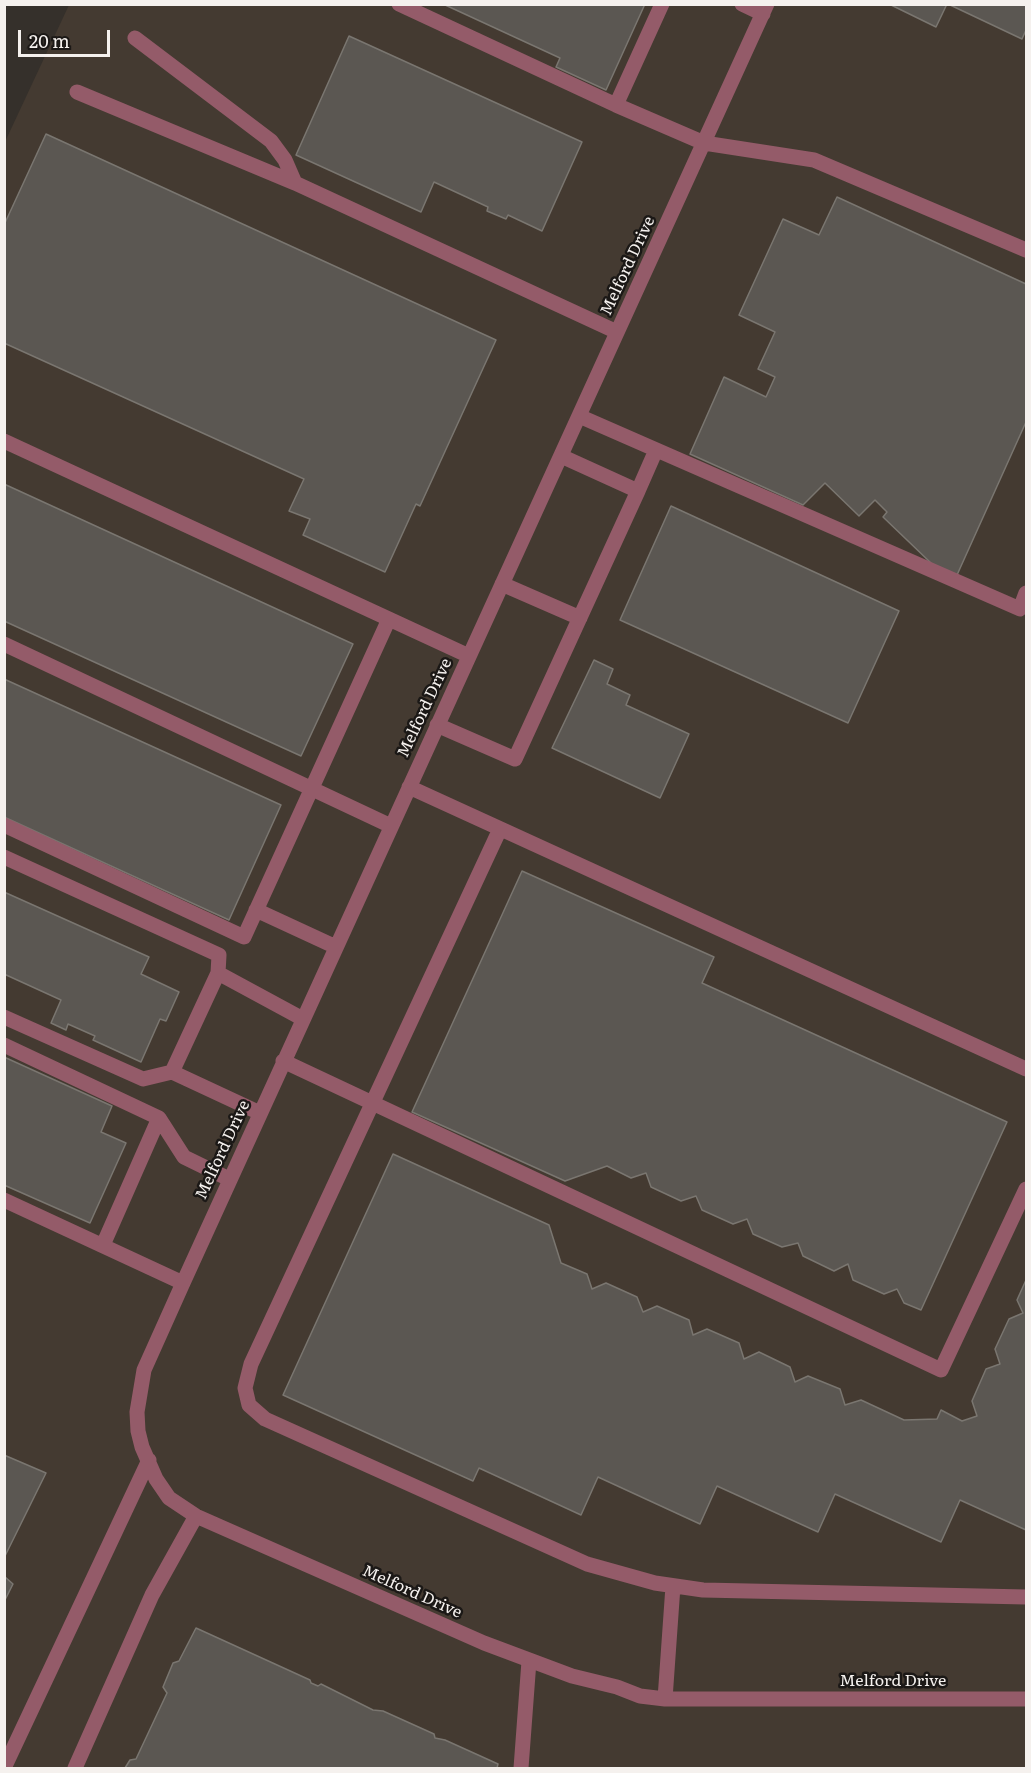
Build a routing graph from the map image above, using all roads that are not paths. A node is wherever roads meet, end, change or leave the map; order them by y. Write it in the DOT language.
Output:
graph roads {
  1 [pos="399,4"];
  2 [pos="662,4"];
  3 [pos="742,4"];
  4 [pos="765,9"];
  5 [pos="135,38"];
  6 [pos="76,92"];
  7 [pos="616,105"];
  8 [pos="704,143"];
  9 [pos="295,183"];
  10 [pos="1026,250"];
  11 [pos="617,332"];
  12 [pos="579,416"];
  13 [pos="4,441"];
  14 [pos="656,450"];
  15 [pos="561,456"];
  16 [pos="638,491"];
  17 [pos="502,584"];
  18 [pos="1026,593"];
  19 [pos="579,618"];
  20 [pos="389,619"];
  21 [pos="4,644"];
  22 [pos="469,656"];
  23 [pos="437,725"];
  24 [pos="409,787"];
  25 [pos="312,788"];
  26 [pos="4,825"];
  27 [pos="391,826"];
  28 [pos="500,829"];
  29 [pos="4,857"];
  30 [pos="256,910"];
  31 [pos="336,947"];
  32 [pos="218,973"];
  33 [pos="4,1017"];
  34 [pos="303,1019"];
  35 [pos="4,1045"];
  36 [pos="284,1061"];
  37 [pos="1026,1070"];
  38 [pos="172,1072"];
  39 [pos="372,1104"];
  40 [pos="260,1113"];
  41 [pos="159,1118"];
  42 [pos="229,1179"];
  43 [pos="1026,1189"];
  44 [pos="4,1200"];
  45 [pos="103,1245"];
  46 [pos="183,1282"];
  47 [pos="149,1460"];
  48 [pos="196,1516"];
  49 [pos="673,1586"];
  50 [pos="1026,1597"];
  51 [pos="529,1661"];
  52 [pos="665,1698"];
  53 [pos="1026,1699"];
  54 [pos="4,1768"];
  55 [pos="75,1768"];
  56 [pos="521,1768"];
  1 -- 7 [label="street"];
  2 -- 7 [label="street"];
  3 -- 4 [label="street"];
  4 -- 8 [label="street, Melford Drive"];
  5 -- 9 [label="street"];
  6 -- 9 [label="street"];
  7 -- 8 [label="street"];
  8 -- 10 [label="street"];
  8 -- 11 [label="street, Melford Drive"];
  9 -- 11 [label="street"];
  11 -- 12 [label="street, Melford Drive"];
  12 -- 14 [label="street"];
  12 -- 15 [label="street, Melford Drive"];
  13 -- 20 [label="street"];
  14 -- 16 [label="street"];
  14 -- 18 [label="street"];
  15 -- 16 [label="street"];
  15 -- 17 [label="street, Melford Drive"];
  16 -- 19 [label="street"];
  17 -- 19 [label="street"];
  17 -- 22 [label="street, Melford Drive"];
  19 -- 23 [label="street"];
  20 -- 22 [label="street"];
  20 -- 25 [label="street"];
  21 -- 25 [label="street"];
  22 -- 23 [label="street, Melford Drive"];
  23 -- 24 [label="street, Melford Drive"];
  24 -- 27 [label="street, Melford Drive"];
  24 -- 28 [label="street"];
  25 -- 27 [label="street"];
  25 -- 30 [label="street"];
  26 -- 30 [label="street"];
  27 -- 31 [label="street, Melford Drive"];
  28 -- 37 [label="street"];
  28 -- 39 [label="street"];
  29 -- 32 [label="street"];
  30 -- 31 [label="street"];
  31 -- 34 [label="street, Melford Drive"];
  32 -- 34 [label="street"];
  32 -- 38 [label="street"];
  33 -- 38 [label="street"];
  34 -- 36 [label="street, Melford Drive"];
  35 -- 41 [label="street"];
  36 -- 39 [label="street"];
  36 -- 40 [label="street, Melford Drive"];
  38 -- 40 [label="street"];
  39 -- 43 [label="street"];
  39 -- 49 [label="street"];
  40 -- 42 [label="street, Melford Drive"];
  41 -- 42 [label="street"];
  41 -- 45 [label="street"];
  42 -- 46 [label="street, Melford Drive"];
  44 -- 45 [label="street"];
  45 -- 46 [label="street"];
  46 -- 47 [label="street, Melford Drive"];
  47 -- 48 [label="street, Melford Drive"];
  47 -- 54 [label="street"];
  48 -- 51 [label="street, Melford Drive"];
  48 -- 55 [label="street"];
  49 -- 50 [label="street"];
  49 -- 52 [label="street"];
  51 -- 52 [label="street, Melford Drive"];
  51 -- 56 [label="street"];
  52 -- 53 [label="street, Melford Drive"];
}
